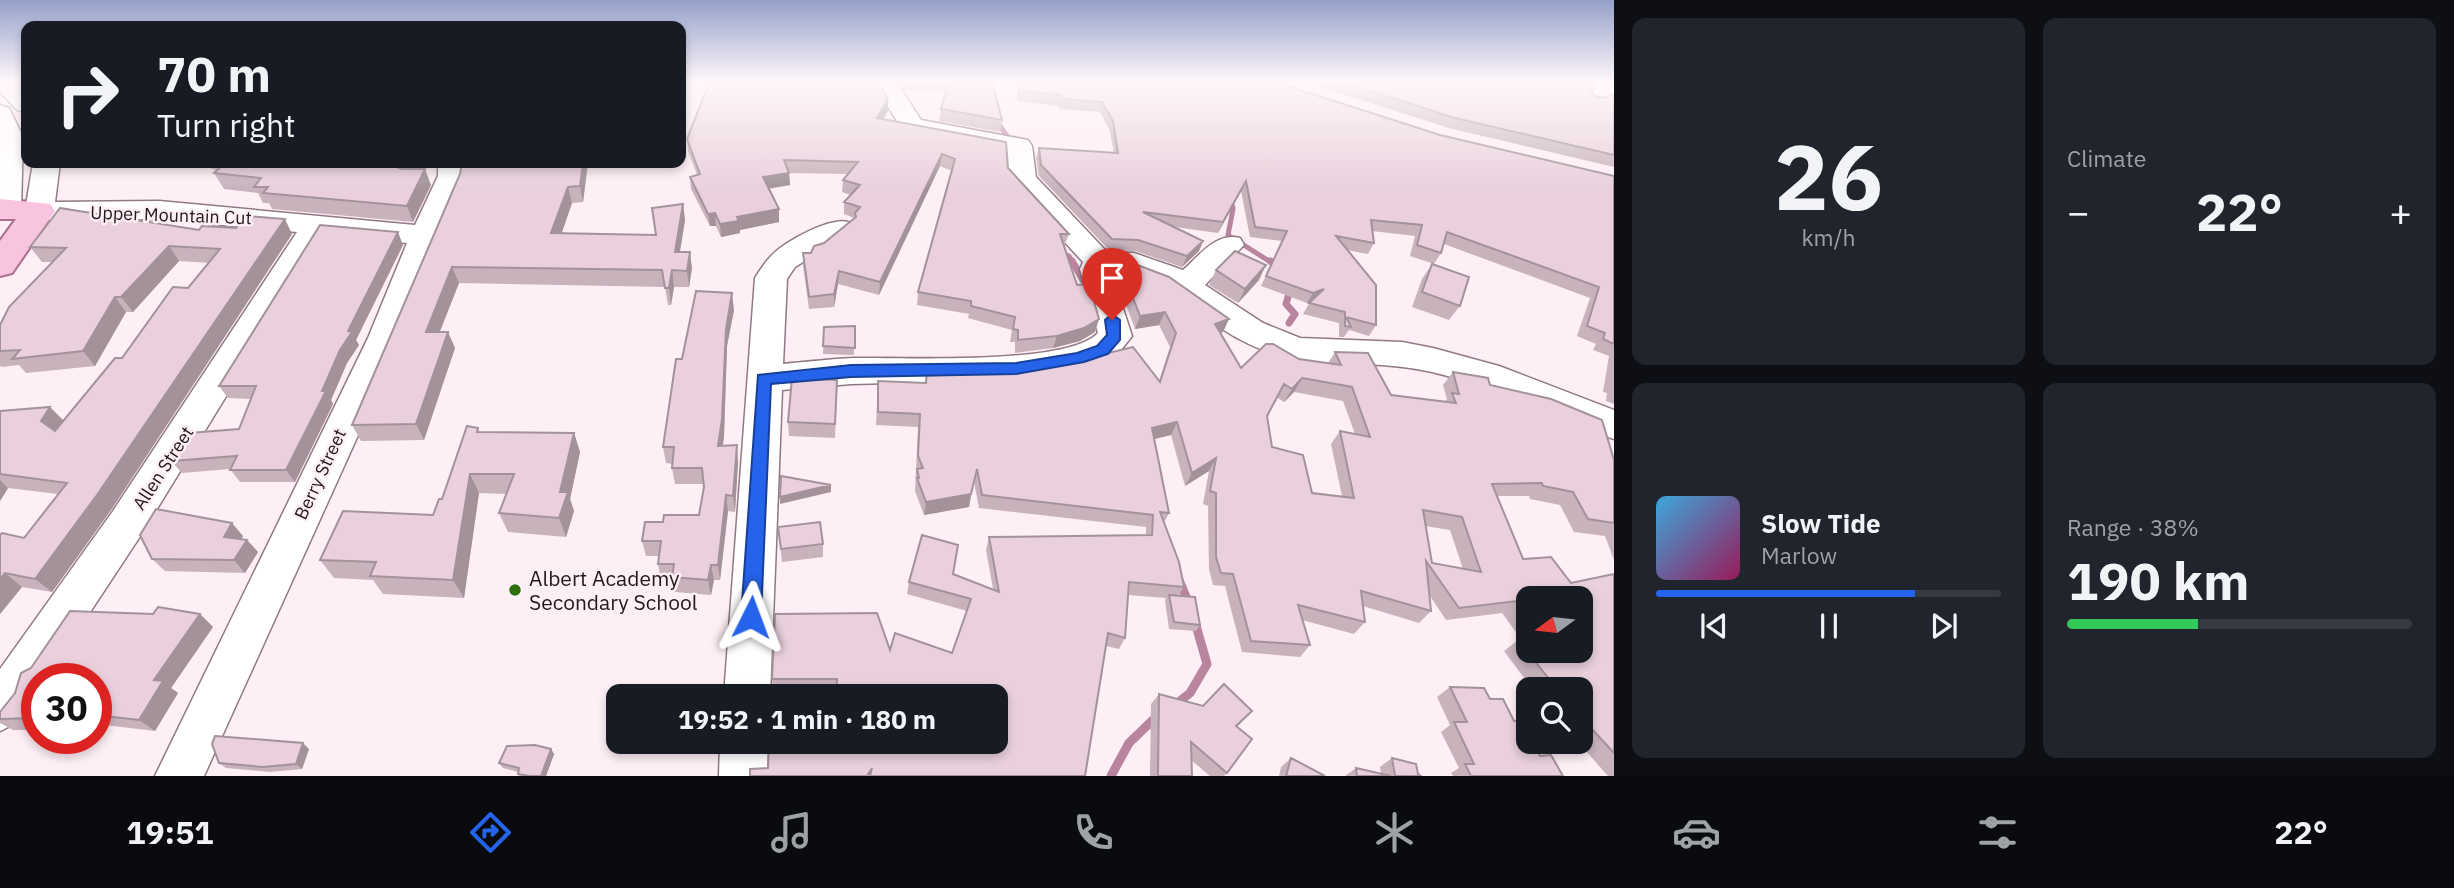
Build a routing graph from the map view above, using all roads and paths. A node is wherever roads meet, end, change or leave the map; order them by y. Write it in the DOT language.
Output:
graph roads {
  1 [pos="906,117"];
  2 [pos="3,129"];
  3 [pos="42,168"];
  4 [pos="451,168"];
  5 [pos="11,212"];
  6 [pos="318,223"];
  7 [pos="838,228"];
  8 [pos="425,235"];
  9 [pos="1229,245"];
  10 [pos="1100,261"];
  11 [pos="0,265"];
  12 [pos="1186,285"];
  13 [pos="763,379"];
  14 [pos="1614,425"];
  15 [pos="748,684"];
  16 [pos="0,708"];
  17 [pos="744,754"];
  18 [pos="179,776"];
  19 [pos="743,776"];
  1 -- 10 [label="street"];
  2 -- 5 [label="street"];
  3 -- 5 [label="street"];
  4 -- 8 [label="street, Berry Street"];
  5 -- 6 [label="street, Upper Mountain Cut"];
  5 -- 11 [label="main road"];
  6 -- 8 [label="street, Upper Mountain Cut"];
  6 -- 16 [label="street, Allen Street"];
  7 -- 13 [label="street"];
  8 -- 18 [label="street, Berry Street"];
  9 -- 12 [label="street"];
  10 -- 12 [label="street"];
  10 -- 13 [label="street"];
  12 -- 14 [label="street"];
  13 -- 15 [label="street"];
  17 -- 19 [label="street"];
}
